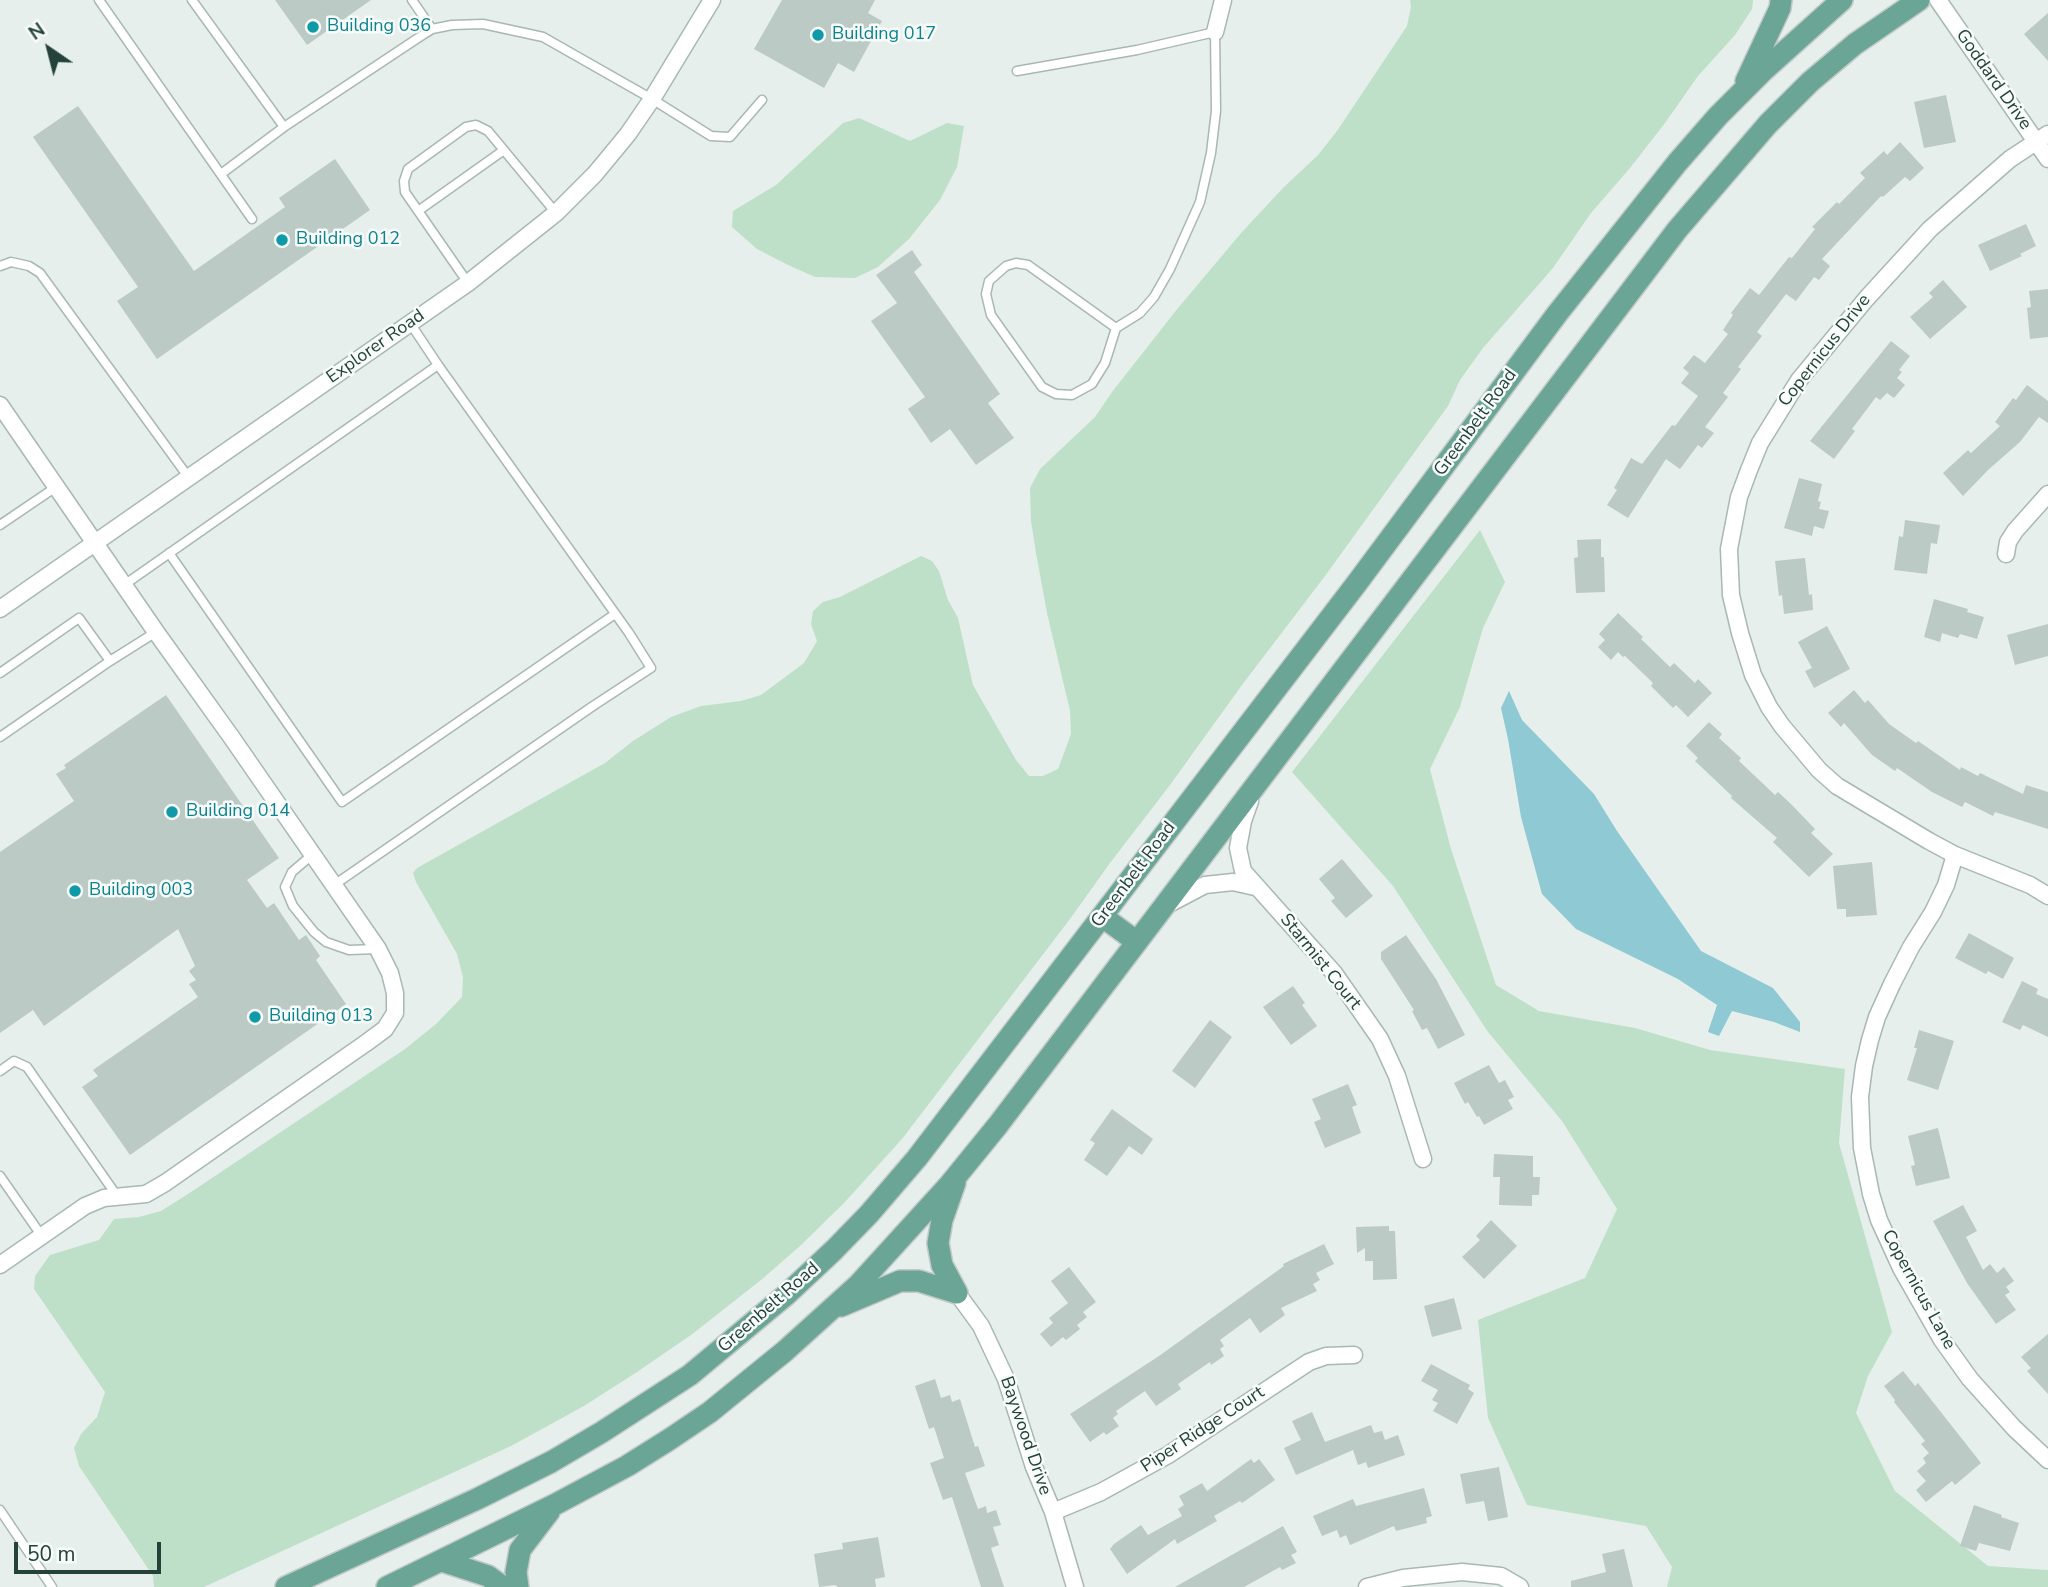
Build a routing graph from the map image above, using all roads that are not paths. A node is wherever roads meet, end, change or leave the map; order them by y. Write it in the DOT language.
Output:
graph roads {
  1 [pos="99,0"];
  2 [pos="192,0"];
  3 [pos="412,0"];
  4 [pos="710,0"];
  5 [pos="1223,0"];
  6 [pos="1781,0"];
  7 [pos="1842,0"];
  8 [pos="1919,0"];
  9 [pos="1938,0"];
  10 [pos="432,29"];
  11 [pos="1215,32"];
  12 [pos="1017,71"];
  13 [pos="1741,93"];
  14 [pos="652,99"];
  15 [pos="762,100"];
  16 [pos="284,127"];
  17 [pos="2042,138"];
  18 [pos="504,150"];
  19 [pos="2048,159"];
  20 [pos="221,174"];
  21 [pos="418,211"];
  22 [pos="556,213"];
  23 [pos="252,219"];
  24 [pos="0,266"];
  25 [pos="468,283"];
  26 [pos="410,323"];
  27 [pos="1116,328"];
  28 [pos="438,365"];
  29 [pos="0,405"];
  30 [pos="189,478"];
  31 [pos="56,487"];
  32 [pos="2048,494"];
  33 [pos="1,523"];
  34 [pos="95,543"];
  35 [pos="169,553"];
  36 [pos="2006,554"];
  37 [pos="124,585"];
  38 [pos="0,609"];
  39 [pos="615,614"];
  40 [pos="156,632"];
  41 [pos="110,661"];
  42 [pos="0,673"];
  43 [pos="0,737"];
  44 [pos="1255,786"];
  45 [pos="313,854"];
  46 [pos="1955,855"];
  47 [pos="334,885"];
  48 [pos="1255,887"];
  49 [pos="2048,896"];
  50 [pos="1164,906"];
  51 [pos="1102,916"];
  52 [pos="1138,942"];
  53 [pos="378,949"];
  54 [pos="0,1071"];
  55 [pos="1423,1159"];
  56 [pos="958,1174"];
  57 [pos="0,1176"];
  58 [pos="117,1196"];
  59 [pos="41,1235"];
  60 [pos="0,1265"];
  61 [pos="957,1293"];
  62 [pos="830,1311"];
  63 [pos="1354,1355"];
  64 [pos="2048,1460"];
  65 [pos="554,1505"];
  66 [pos="0,1510"];
  67 [pos="1053,1512"];
  68 [pos="442,1561"];
  69 [pos="52,1587"];
  70 [pos="286,1587"];
  71 [pos="387,1587"];
  72 [pos="503,1587"];
  73 [pos="518,1587"];
  74 [pos="1075,1587"];
  75 [pos="1367,1587"];
  76 [pos="1520,1587"];
  1 -- 20 [label="lane"];
  2 -- 16 [label="lane"];
  3 -- 10 [label="lane"];
  4 -- 14 [label="street, Explorer Road"];
  5 -- 11 [label="street"];
  6 -- 13 [label="main road"];
  7 -- 13 [label="main road, Greenbelt Road"];
  8 -- 44 [label="main road"];
  9 -- 17 [label="street, Goddard Drive"];
  10 -- 14 [label="lane"];
  10 -- 16 [label="lane"];
  11 -- 12 [label="lane"];
  11 -- 27 [label="lane"];
  13 -- 51 [label="main road, Greenbelt Road"];
  14 -- 15 [label="lane"];
  14 -- 22 [label="street, Explorer Road"];
  16 -- 20 [label="lane"];
  17 -- 19 [label="street, Goddard Drive"];
  17 -- 46 [label="street, Copernicus Drive"];
  18 -- 21 [label="lane"];
  18 -- 21 [label="lane"];
  18 -- 22 [label="lane"];
  20 -- 23 [label="lane"];
  21 -- 25 [label="lane"];
  22 -- 25 [label="street, Explorer Road"];
  24 -- 30 [label="lane"];
  25 -- 26 [label="street, Explorer Road"];
  26 -- 28 [label="lane"];
  26 -- 30 [label="street, Explorer Road"];
  27 -- 27 [label="lane"];
  28 -- 35 [label="lane"];
  28 -- 39 [label="lane"];
  29 -- 31 [label="street"];
  30 -- 34 [label="street, Explorer Road"];
  31 -- 33 [label="lane"];
  31 -- 34 [label="street"];
  32 -- 36 [label="street"];
  34 -- 37 [label="street"];
  34 -- 38 [label="street, Explorer Road"];
  35 -- 37 [label="lane"];
  35 -- 39 [label="lane"];
  37 -- 40 [label="street"];
  39 -- 47 [label="lane"];
  40 -- 41 [label="lane"];
  40 -- 45 [label="street"];
  41 -- 42 [label="lane"];
  41 -- 43 [label="lane"];
  44 -- 48 [label="street, Starmist Court"];
  44 -- 50 [label="main road"];
  45 -- 47 [label="street"];
  45 -- 53 [label="lane"];
  46 -- 49 [label="street, Copernicus Drive"];
  46 -- 64 [label="street, Copernicus Lane"];
  47 -- 53 [label="street"];
  48 -- 50 [label="street"];
  48 -- 55 [label="street, Starmist Court"];
  50 -- 52 [label="main road"];
  51 -- 52 [label="main road"];
  51 -- 70 [label="main road, Greenbelt Road"];
  52 -- 56 [label="main road"];
  53 -- 58 [label="street"];
  54 -- 58 [label="lane"];
  56 -- 61 [label="main road"];
  56 -- 62 [label="main road"];
  57 -- 59 [label="lane"];
  58 -- 59 [label="street"];
  59 -- 60 [label="street"];
  61 -- 62 [label="main road"];
  61 -- 67 [label="street, Baywood Drive"];
  62 -- 65 [label="main road"];
  63 -- 67 [label="street, Piper Ridge Court"];
  65 -- 68 [label="main road"];
  65 -- 73 [label="main road"];
  66 -- 69 [label="lane"];
  67 -- 74 [label="street, Baywood Drive"];
  68 -- 71 [label="main road"];
  68 -- 72 [label="main road"];
  75 -- 76 [label="street"];
}
